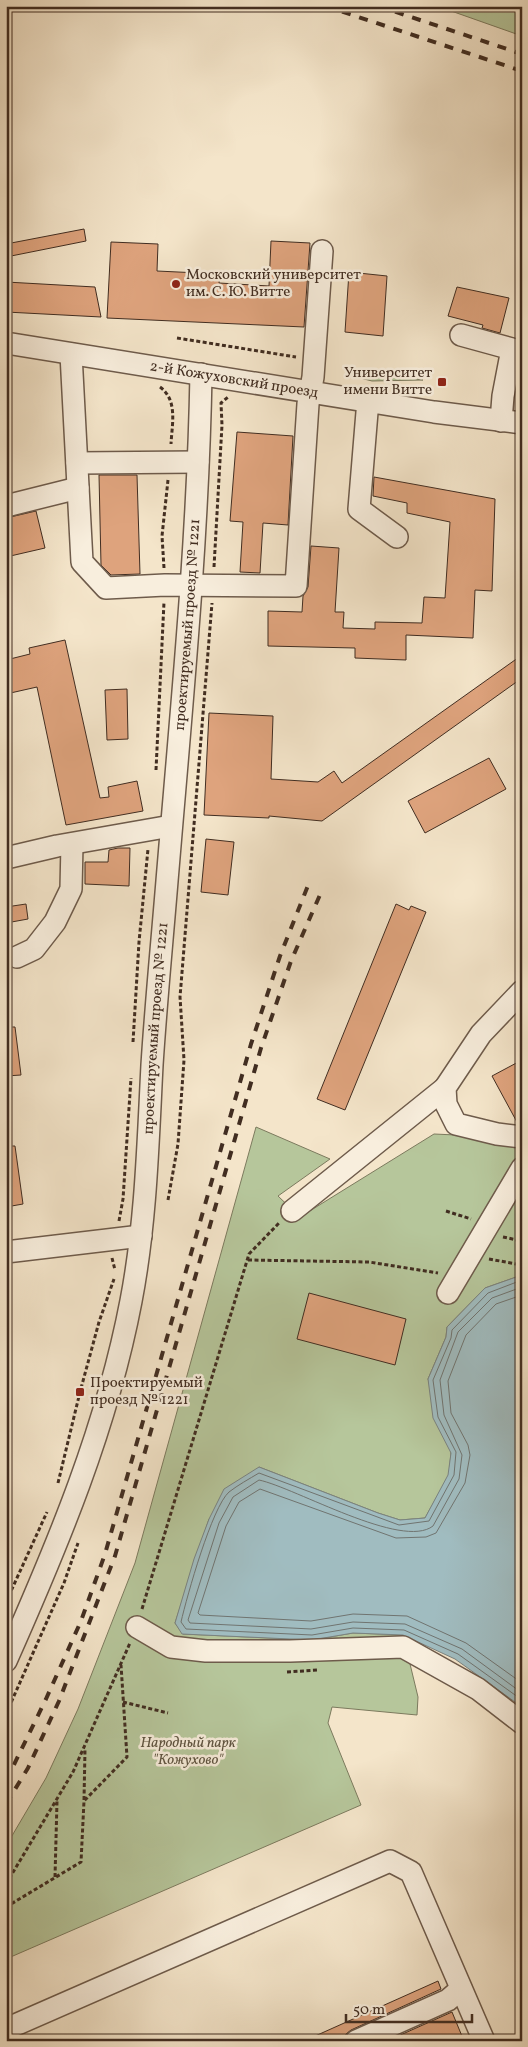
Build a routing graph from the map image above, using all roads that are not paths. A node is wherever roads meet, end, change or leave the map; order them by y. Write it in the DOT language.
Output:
graph roads {
  1 [pos="322,251"];
  2 [pos="461,335"];
  3 [pos="6,342"];
  4 [pos="71,354"];
  5 [pos="201,374"];
  6 [pos="309,392"];
  7 [pos="370,402"];
  8 [pos="512,422"];
  9 [pos="198,462"];
  10 [pos="77,463"];
  11 [pos="78,488"];
  12 [pos="6,506"];
  13 [pos="398,537"];
  14 [pos="192,585"];
  15 [pos="171,826"];
  16 [pos="72,844"];
  17 [pos="6,858"];
  18 [pos="17,957"];
  19 [pos="522,991"];
  20 [pos="445,1088"];
  21 [pos="522,1137"];
  22 [pos="522,1168"];
  23 [pos="292,1211"];
  24 [pos="141,1236"];
  25 [pos="6,1252"];
  26 [pos="448,1293"];
  27 [pos="137,1627"];
  28 [pos="6,1661"];
  29 [pos="522,1723"];
  30 [pos="461,1989"];
  31 [pos="6,2029"];
  32 [pos="356,2041"];
  33 [pos="484,2041"];
  1 -- 6 [label="street"];
  2 -- 8 [label="street"];
  3 -- 4 [label="street, 2-й Кожуховский проезд"];
  4 -- 5 [label="street, 2-й Кожуховский проезд"];
  4 -- 10 [label="street"];
  5 -- 6 [label="street, 2-й Кожуховский проезд"];
  5 -- 9 [label="street, проектируемый проезд № 1221"];
  6 -- 7 [label="street, 2-й Кожуховский проезд"];
  6 -- 14 [label="street"];
  7 -- 8 [label="street, 2-й Кожуховский проезд"];
  7 -- 13 [label="street"];
  9 -- 10 [label="street"];
  9 -- 14 [label="street, проектируемый проезд № 1221"];
  10 -- 11 [label="street"];
  11 -- 12 [label="street"];
  11 -- 14 [label="street"];
  14 -- 15 [label="street, проектируемый проезд № 1221"];
  15 -- 16 [label="street"];
  15 -- 24 [label="street, проектируемый проезд № 1221"];
  16 -- 17 [label="street"];
  16 -- 18 [label="street"];
  19 -- 20 [label="street"];
  20 -- 21 [label="street"];
  20 -- 23 [label="street"];
  22 -- 26 [label="street"];
  24 -- 25 [label="street"];
  24 -- 28 [label="street, проектируемый проезд № 1221"];
  27 -- 29 [label="street"];
  30 -- 31 [label="street"];
  30 -- 32 [label="street"];
  30 -- 33 [label="street"];
}
